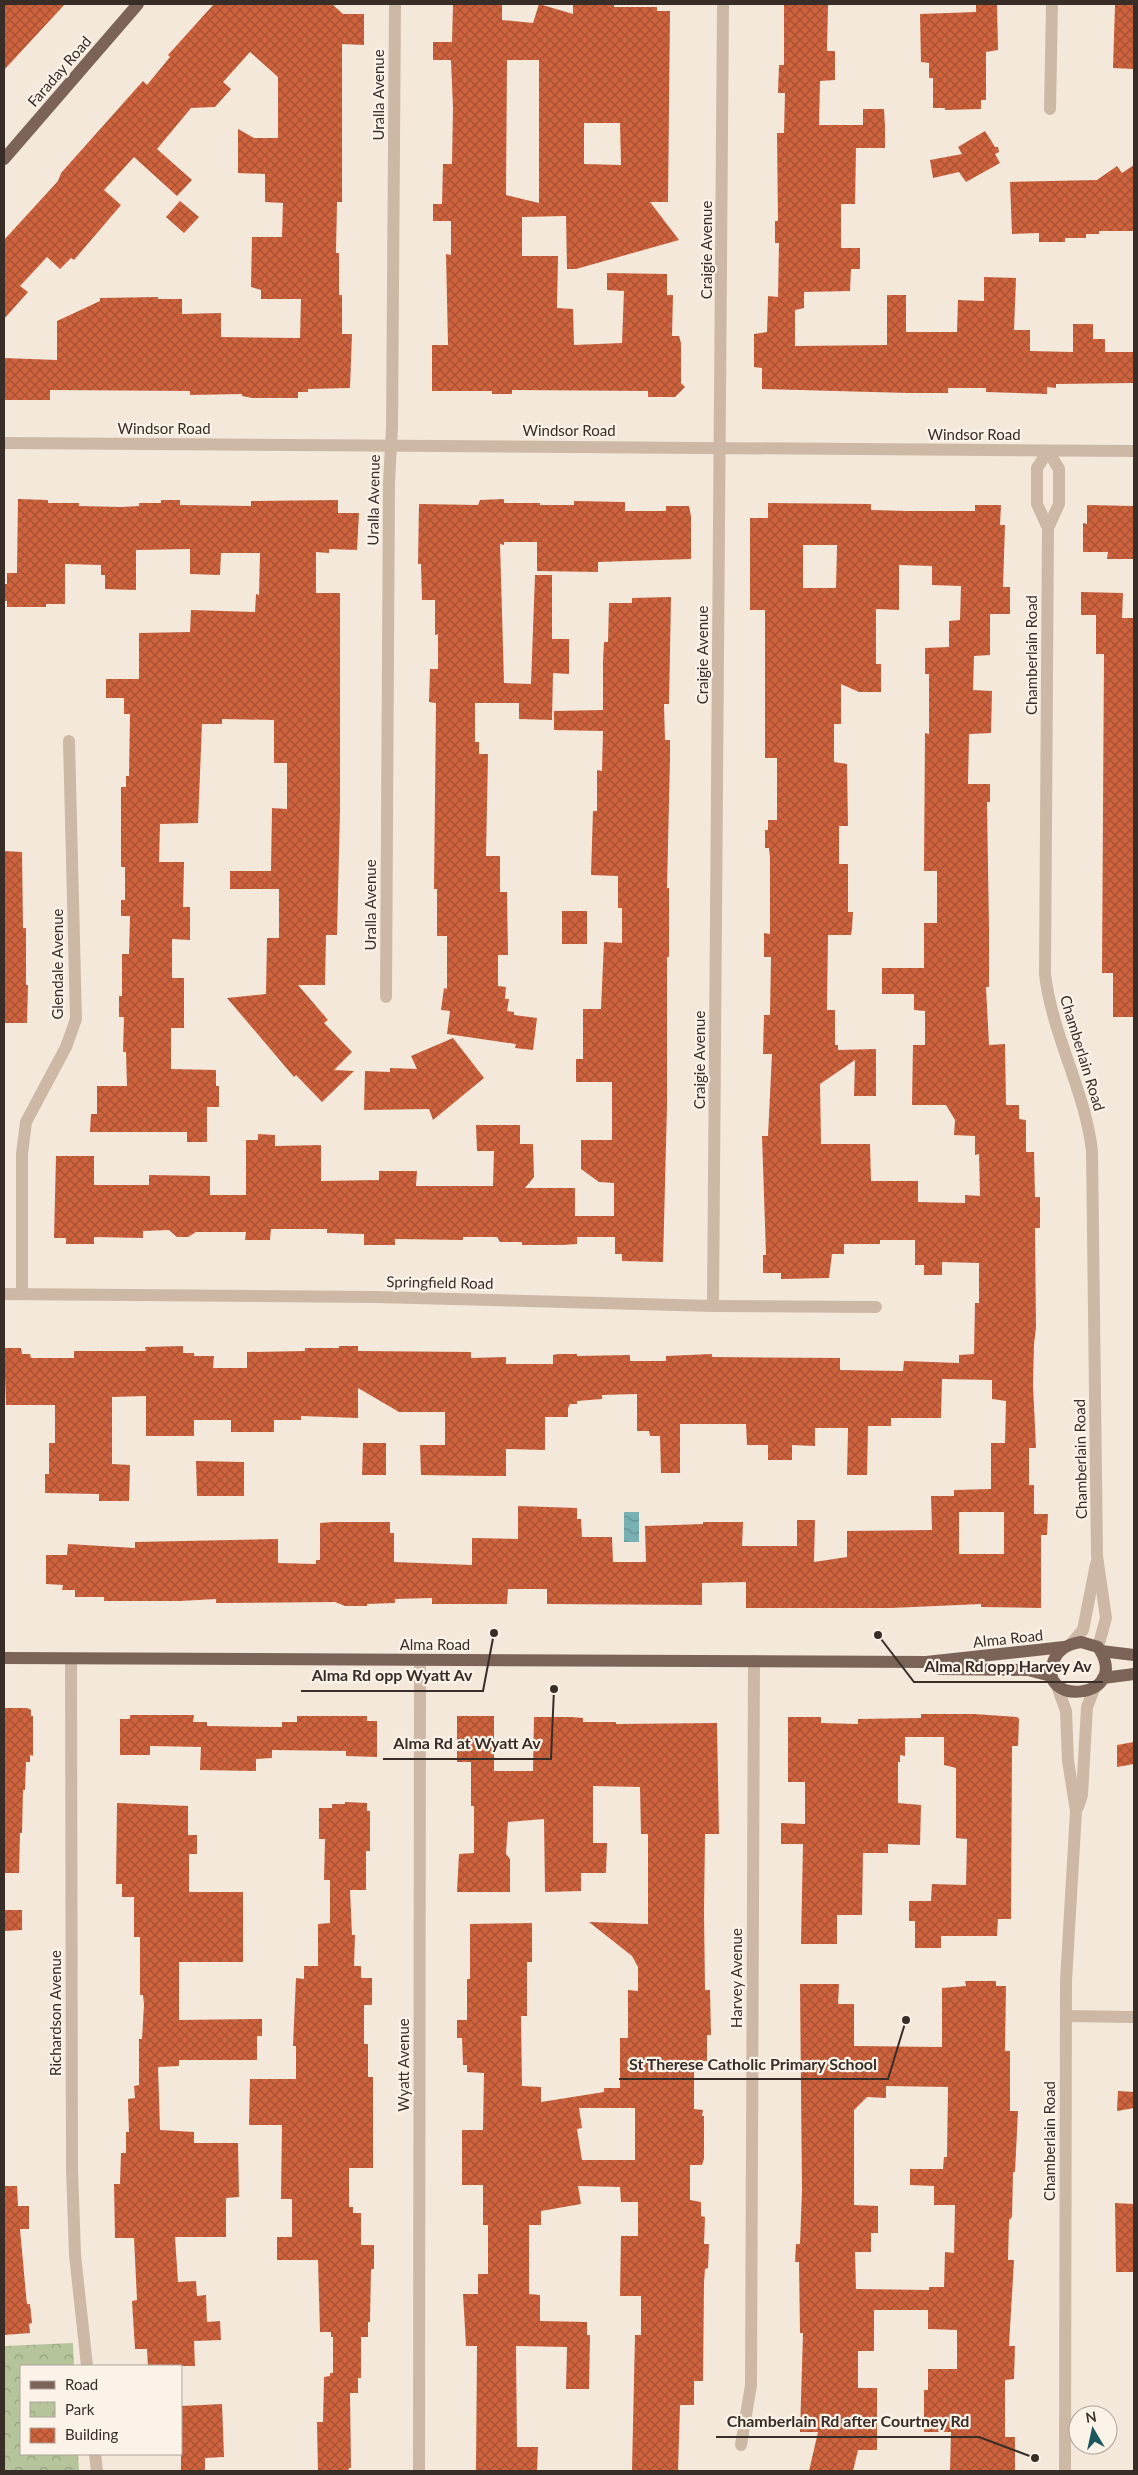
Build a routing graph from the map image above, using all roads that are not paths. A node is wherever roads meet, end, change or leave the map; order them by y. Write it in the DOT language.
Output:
graph roads {
  1 [pos="138,4"];
  2 [pos="395,4"];
  3 [pos="723,4"];
  4 [pos="1052,4"];
  5 [pos="1050,109"];
  6 [pos="4,159"];
  7 [pos="4,443"];
  8 [pos="390,445"];
  9 [pos="720,448"];
  10 [pos="1048,451"];
  11 [pos="1134,451"];
  12 [pos="1048,528"];
  13 [pos="69,741"];
  14 [pos="386,997"];
  15 [pos="4,1294"];
  16 [pos="22,1294"];
  17 [pos="713,1306"];
  18 [pos="876,1307"];
  19 [pos="1097,1556"];
  20 [pos="1068,1645"];
  21 [pos="1100,1649"];
  22 [pos="1134,1655"];
  23 [pos="4,1658"];
  24 [pos="71,1659"];
  25 [pos="420,1660"];
  26 [pos="754,1662"];
  27 [pos="926,1662"];
  28 [pos="1134,1674"];
  29 [pos="1103,1678"];
  30 [pos="1054,1681"];
  31 [pos="1094,1688"];
  32 [pos="1076,1812"];
  33 [pos="1066,2016"];
  34 [pos="1134,2017"];
  35 [pos="87,2365"];
  36 [pos="741,2444"];
  37 [pos="95,2455"];
  38 [pos="97,2471"];
  39 [pos="419,2471"];
  40 [pos="1065,2471"];
  1 -- 6 [label="main road, Faraday Road"];
  2 -- 8 [label="street, Uralla Avenue"];
  3 -- 9 [label="street, Craigie Avenue"];
  4 -- 5 [label="street"];
  7 -- 8 [label="street, Windsor Road"];
  8 -- 9 [label="street, Windsor Road"];
  8 -- 14 [label="street, Uralla Avenue"];
  9 -- 10 [label="street, Windsor Road"];
  9 -- 17 [label="street, Craigie Avenue"];
  10 -- 11 [label="street, Windsor Road"];
  10 -- 12 [label="street, Chamberlain Road"];
  10 -- 12 [label="street, Chamberlain Road"];
  12 -- 19 [label="street, Chamberlain Road"];
  13 -- 16 [label="street, Glendale Avenue"];
  15 -- 16 [label="street, Springfield Road"];
  16 -- 17 [label="street, Springfield Road"];
  17 -- 18 [label="street, Springfield Road"];
  19 -- 20 [label="street, Chamberlain Road"];
  19 -- 21 [label="street, Chamberlain Road"];
  20 -- 21 [label="main road"];
  20 -- 27 [label="main road, Alma Road"];
  20 -- 30 [label="main road"];
  21 -- 22 [label="main road"];
  21 -- 29 [label="main road"];
  23 -- 24 [label="main road, Alma Road"];
  24 -- 25 [label="main road, Alma Road"];
  24 -- 35 [label="street, Richardson Avenue"];
  25 -- 26 [label="main road, Alma Road"];
  25 -- 39 [label="street, Wyatt Avenue"];
  26 -- 27 [label="main road, Alma Road"];
  26 -- 36 [label="street, Harvey Avenue"];
  27 -- 30 [label="main road, Alma Road"];
  28 -- 29 [label="main road"];
  29 -- 31 [label="main road"];
  30 -- 31 [label="main road"];
  30 -- 32 [label="street, Chamberlain Road"];
  31 -- 32 [label="street, Chamberlain Road"];
  32 -- 33 [label="street, Chamberlain Road"];
  33 -- 34 [label="street"];
  33 -- 40 [label="street, Chamberlain Road"];
  37 -- 38 [label="street"];
}
